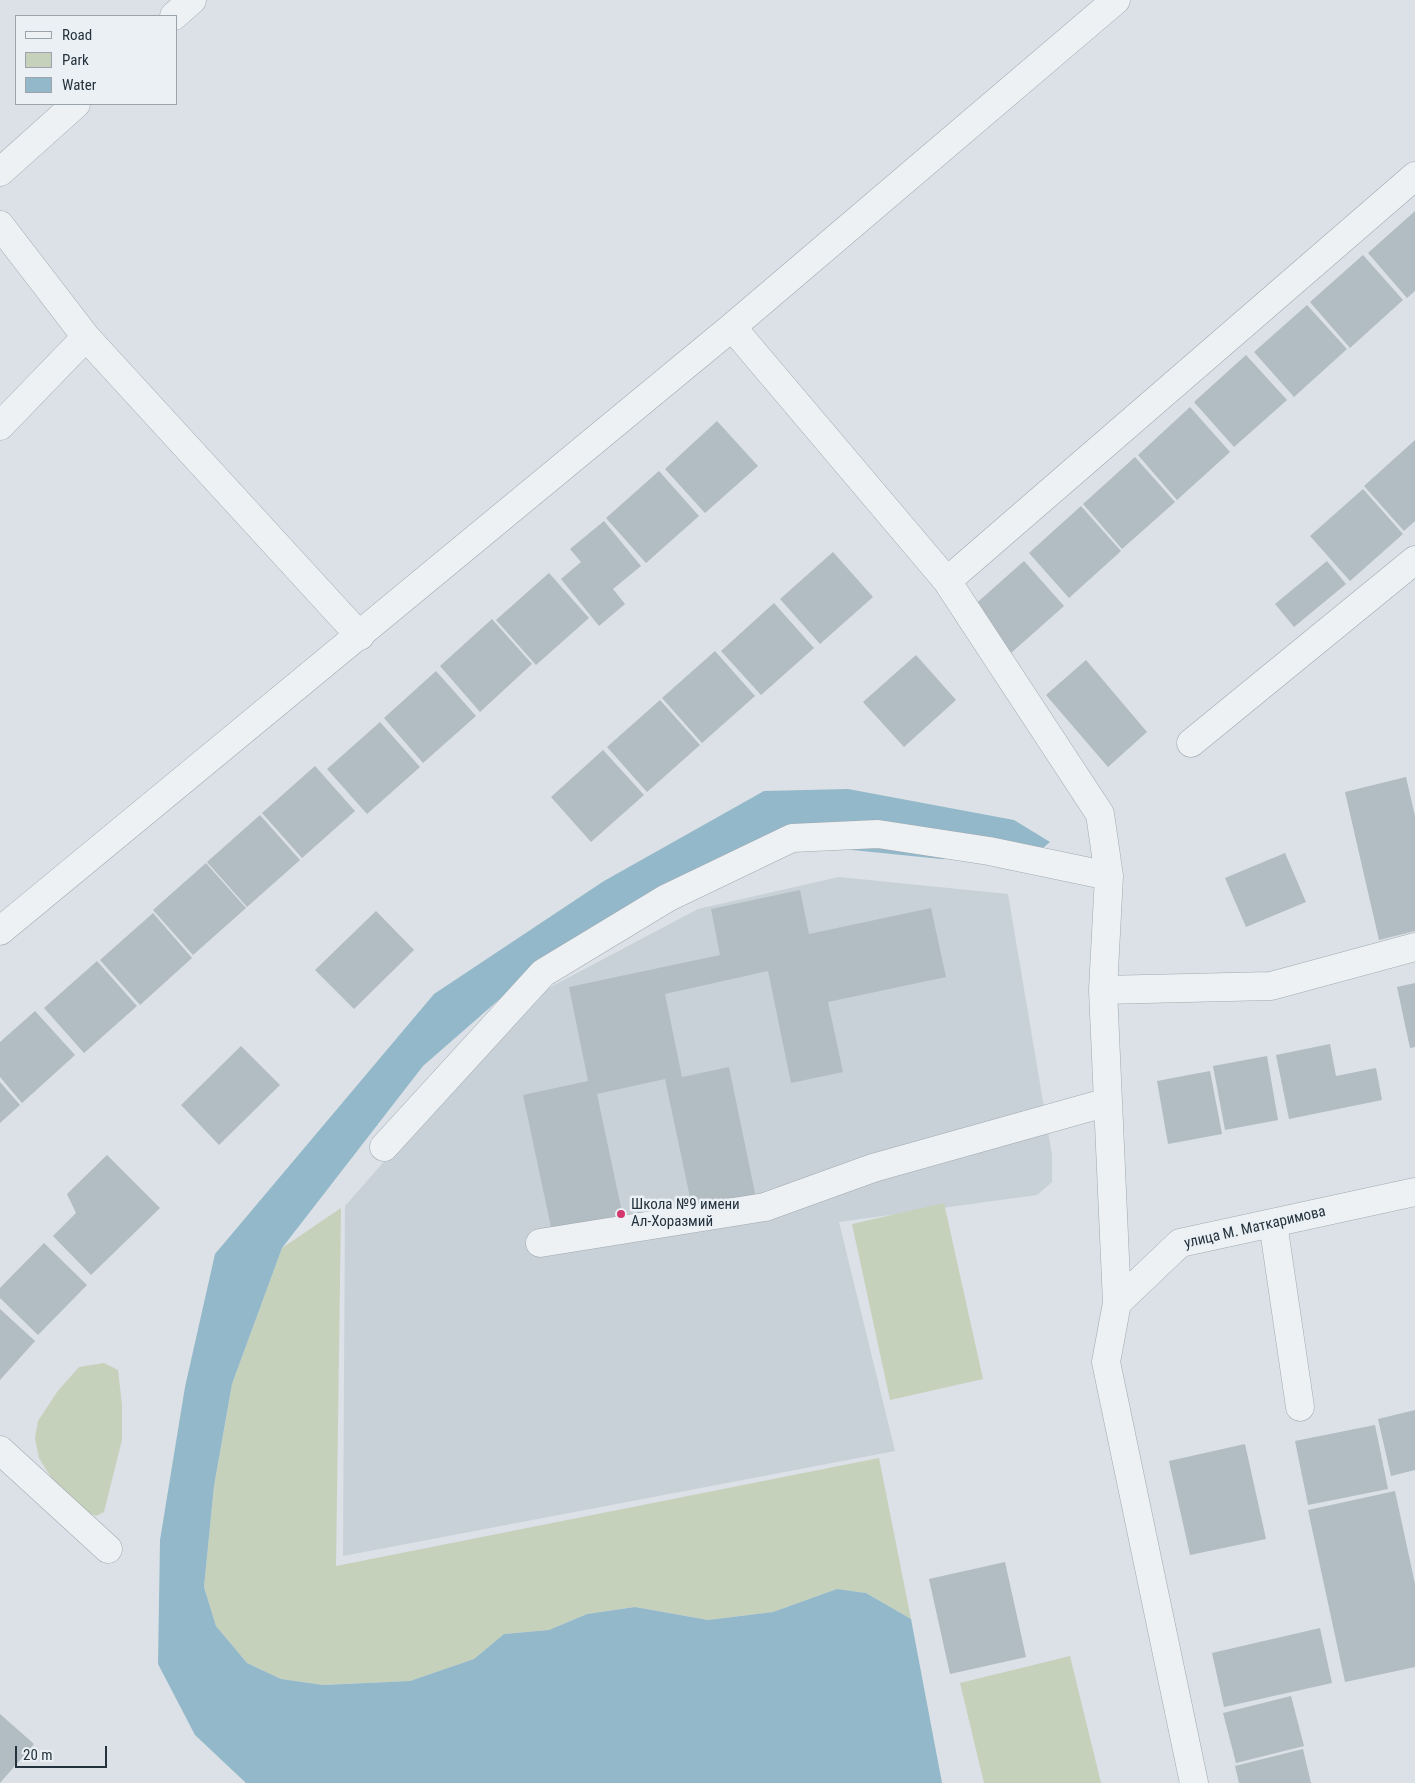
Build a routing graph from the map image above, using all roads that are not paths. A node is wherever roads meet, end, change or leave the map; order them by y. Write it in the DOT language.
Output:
graph roads {
  1 [pos="192,0"];
  2 [pos="1116,0"];
  3 [pos="175,15"];
  4 [pos="75,105"];
  5 [pos="0,172"];
  6 [pos="1415,176"];
  7 [pos="0,225"];
  8 [pos="732,327"];
  9 [pos="86,337"];
  10 [pos="0,426"];
  11 [pos="1415,560"];
  12 [pos="948,581"];
  13 [pos="360,636"];
  14 [pos="1192,743"];
  15 [pos="1108,876"];
  16 [pos="0,931"];
  17 [pos="1415,947"];
  18 [pos="1103,990"];
  19 [pos="1108,1102"];
  20 [pos="384,1147"];
  21 [pos="1415,1192"];
  22 [pos="1273,1223"];
  23 [pos="540,1243"];
  24 [pos="1117,1303"];
  25 [pos="1300,1408"];
  26 [pos="0,1450"];
  27 [pos="108,1549"];
  28 [pos="1194,1783"];
  1 -- 3 [label="street"];
  2 -- 8 [label="street"];
  4 -- 5 [label="street"];
  6 -- 12 [label="street"];
  7 -- 9 [label="street"];
  8 -- 12 [label="street"];
  8 -- 13 [label="street"];
  9 -- 10 [label="street"];
  9 -- 13 [label="street"];
  11 -- 14 [label="street"];
  12 -- 15 [label="street"];
  13 -- 16 [label="street"];
  15 -- 18 [label="street"];
  15 -- 20 [label="street"];
  17 -- 18 [label="street"];
  18 -- 19 [label="street"];
  19 -- 23 [label="street"];
  19 -- 24 [label="street"];
  21 -- 22 [label="street, улица М. Маткаримова"];
  22 -- 24 [label="street, улица М. Маткаримова"];
  22 -- 25 [label="street"];
  24 -- 28 [label="street"];
  26 -- 27 [label="street"];
}
